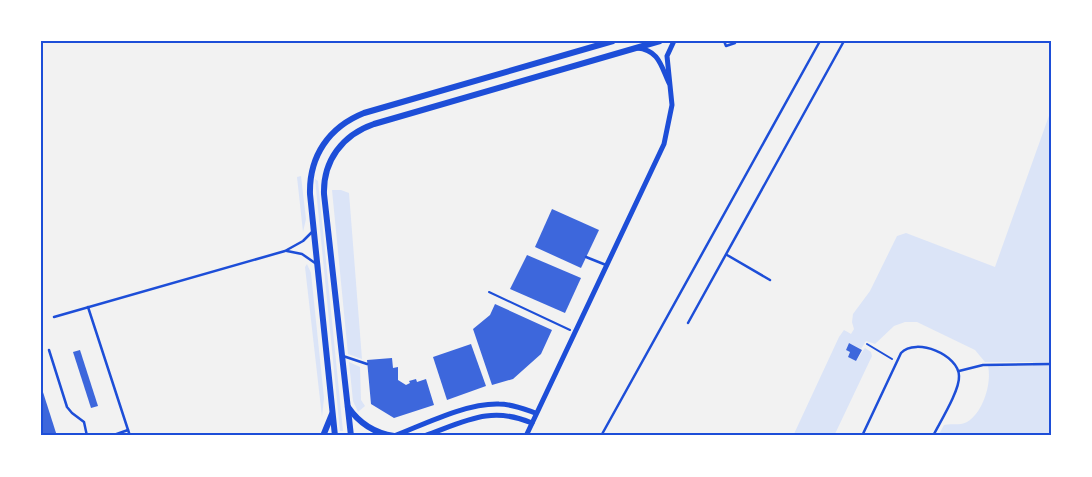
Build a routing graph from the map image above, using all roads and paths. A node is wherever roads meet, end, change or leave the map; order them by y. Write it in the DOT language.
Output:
graph roads {
  1 [pos="612,41"];
  2 [pos="660,41"];
  3 [pos="674,41"];
  4 [pos="724,41"];
  5 [pos="820,41"];
  6 [pos="844,41"];
  7 [pos="735,43"];
  8 [pos="636,48"];
  9 [pos="546,61"];
  10 [pos="549,74"];
  11 [pos="670,85"];
  12 [pos="315,159"];
  13 [pos="328,166"];
  14 [pos="314,230"];
  15 [pos="286,251"];
  16 [pos="727,255"];
  17 [pos="586,257"];
  18 [pos="606,266"];
  19 [pos="318,267"];
  20 [pos="770,280"];
  21 [pos="489,292"];
  22 [pos="88,307"];
  23 [pos="54,317"];
  24 [pos="688,323"];
  25 [pos="574,332"];
  26 [pos="867,344"];
  27 [pos="49,350"];
  28 [pos="342,355"];
  29 [pos="897,362"];
  30 [pos="367,364"];
  31 [pos="1051,364"];
  32 [pos="959,371"];
  33 [pos="348,406"];
  34 [pos="333,410"];
  35 [pos="536,413"];
  36 [pos="532,423"];
  37 [pos="128,430"];
  38 [pos="87,436"];
  39 [pos="111,436"];
  40 [pos="130,436"];
  41 [pos="323,436"];
  42 [pos="335,436"];
  43 [pos="350,436"];
  44 [pos="394,436"];
  45 [pos="424,436"];
  46 [pos="526,436"];
  47 [pos="601,436"];
  48 [pos="862,436"];
  49 [pos="932,436"];
  1 -- 9 [label="street"];
  2 -- 8 [label="street"];
  3 -- 11 [label="street"];
  4 -- 7 [label="lane"];
  5 -- 47 [label="lane"];
  6 -- 16 [label="lane"];
  8 -- 10 [label="street"];
  8 -- 11 [label="street"];
  9 -- 10 [label="street"];
  9 -- 12 [label="street"];
  10 -- 13 [label="street"];
  11 -- 18 [label="street"];
  12 -- 13 [label="street"];
  12 -- 14 [label="street"];
  13 -- 28 [label="street"];
  14 -- 15 [label="lane"];
  14 -- 19 [label="street"];
  15 -- 19 [label="lane"];
  15 -- 22 [label="lane"];
  16 -- 20 [label="lane"];
  16 -- 24 [label="lane"];
  17 -- 18 [label="lane"];
  18 -- 25 [label="street"];
  19 -- 34 [label="street"];
  21 -- 25 [label="path"];
  22 -- 23 [label="lane"];
  22 -- 37 [label="lane"];
  25 -- 35 [label="street"];
  26 -- 29 [label="path"];
  27 -- 38 [label="lane"];
  28 -- 30 [label="lane"];
  28 -- 33 [label="street"];
  29 -- 32 [label="lane"];
  29 -- 48 [label="lane"];
  31 -- 32 [label="lane"];
  32 -- 49 [label="lane"];
  33 -- 43 [label="street"];
  33 -- 44 [label="street"];
  34 -- 41 [label="street"];
  34 -- 42 [label="street"];
  35 -- 36 [label="street"];
  35 -- 44 [label="street"];
  36 -- 45 [label="street"];
  36 -- 46 [label="street"];
  37 -- 39 [label="lane"];
  37 -- 40 [label="lane"];
}
